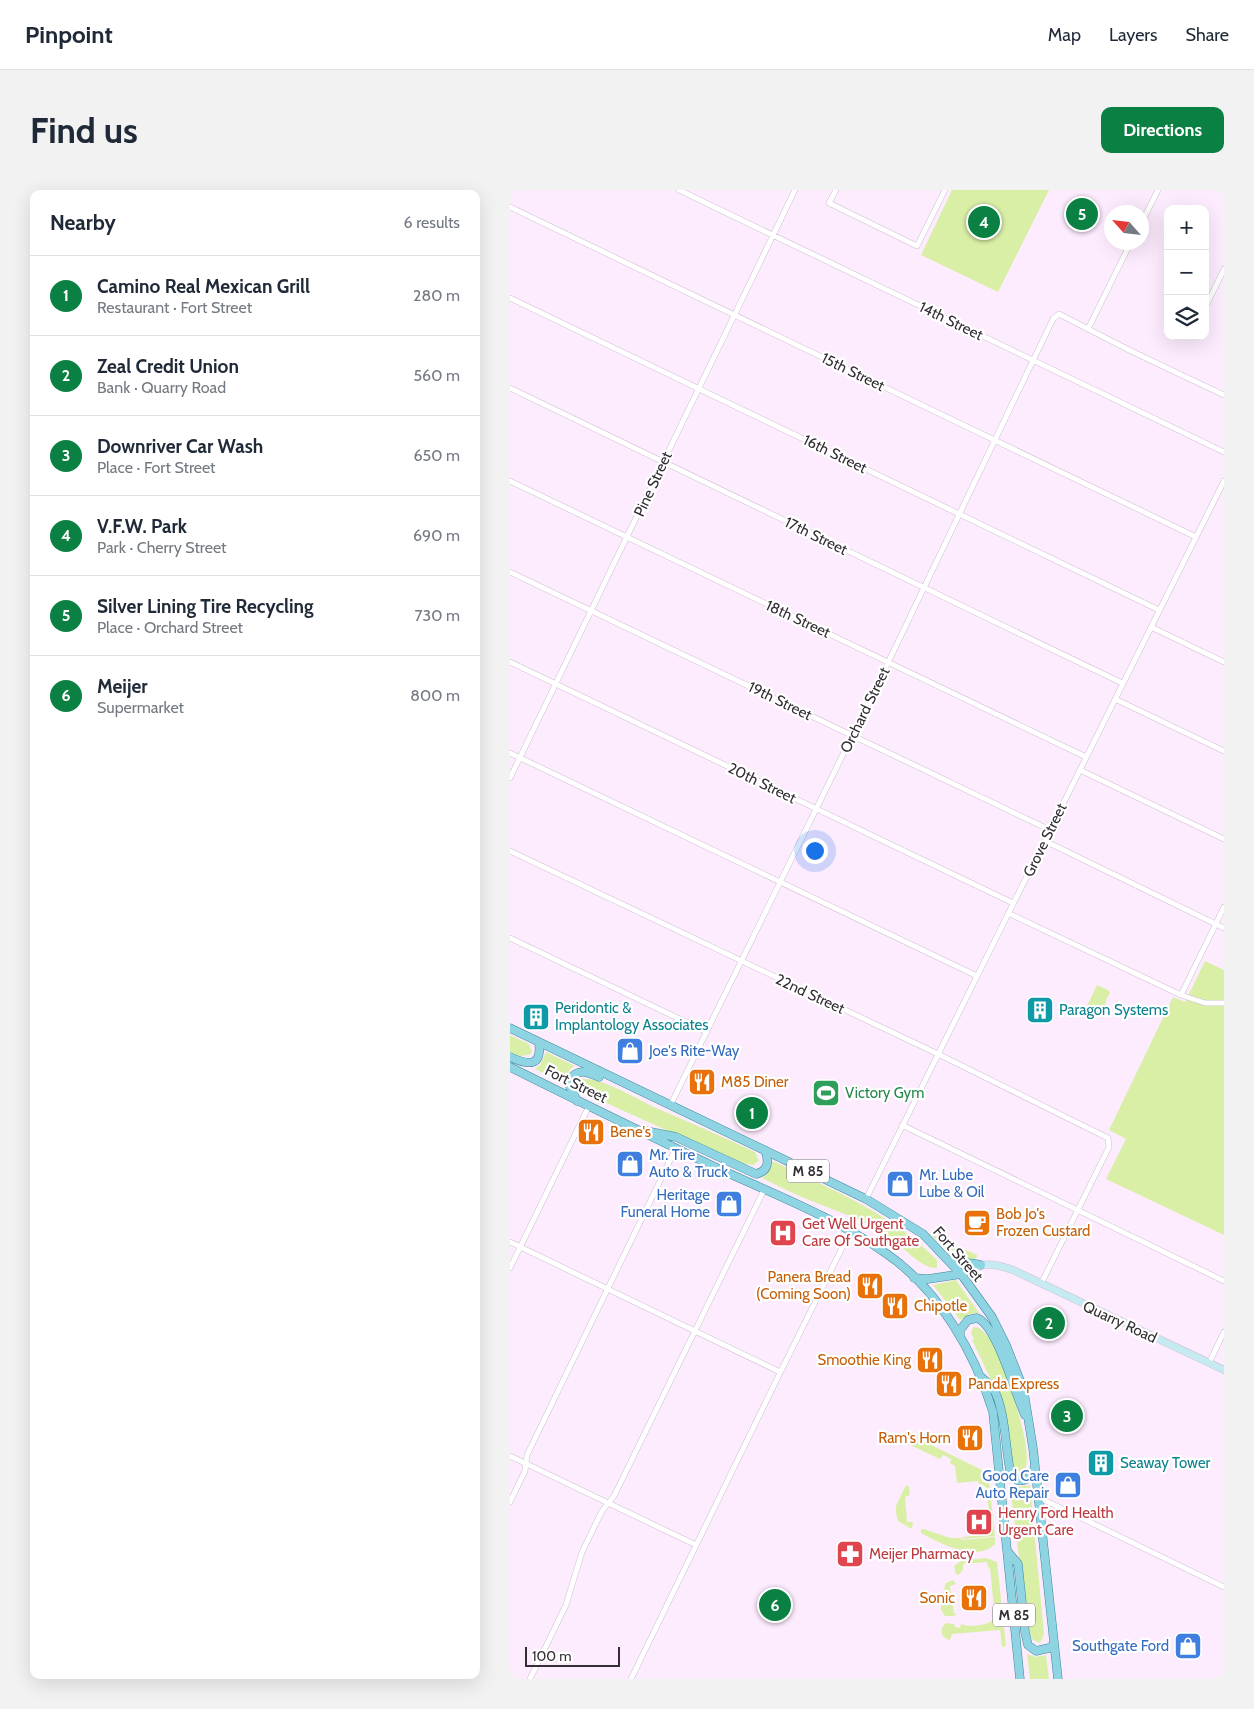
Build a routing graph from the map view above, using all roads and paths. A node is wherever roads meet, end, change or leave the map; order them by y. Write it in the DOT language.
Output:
graph roads {
  1 [pos="679,190"];
  2 [pos="795,190"];
  3 [pos="836,190"];
  4 [pos="945,190"];
  5 [pos="1158,190"];
  6 [pos="510,207"];
  7 [pos="1149,208"];
  8 [pos="773,235"];
  9 [pos="1127,250"];
  10 [pos="1224,269"];
  11 [pos="510,298"];
  12 [pos="1209,300"];
  13 [pos="734,315"];
  14 [pos="1088,329"];
  15 [pos="1034,360"];
  16 [pos="510,388"];
  17 [pos="699,389"];
  18 [pos="1224,395"];
  19 [pos="995,440"];
  20 [pos="1224,452"];
  21 [pos="663,462"];
  22 [pos="510,481"];
  23 [pos="1223,484"];
  24 [pos="960,514"];
  25 [pos="627,537"];
  26 [pos="1196,537"];
  27 [pos="510,572"];
  28 [pos="924,587"];
  29 [pos="1160,610"];
  30 [pos="592,611"];
  31 [pos="1151,627"];
  32 [pos="510,662"];
  33 [pos="889,662"];
  34 [pos="1224,662"];
  35 [pos="1122,683"];
  36 [pos="556,684"];
  37 [pos="1115,699"];
  38 [pos="853,736"];
  39 [pos="1224,751"];
  40 [pos="510,753"];
  41 [pos="1086,757"];
  42 [pos="520,758"];
  43 [pos="1080,770"];
  44 [pos="510,778"];
  45 [pos="817,809"];
  46 [pos="1050,830"];
  47 [pos="1224,839"];
  48 [pos="1044,841"];
  49 [pos="510,852"];
  50 [pos="781,883"];
  51 [pos="1013,903"];
  52 [pos="1224,907"];
  53 [pos="1008,912"];
  54 [pos="1216,924"];
  55 [pos="1224,928"];
  56 [pos="510,938"];
  57 [pos="742,962"];
  58 [pos="977,976"];
  59 [pos="1180,995"];
  60 [pos="1224,1004"];
  61 [pos="510,1028"];
  62 [pos="707,1032"];
  63 [pos="539,1042"];
  64 [pos="938,1054"];
  65 [pos="510,1057"];
  66 [pos="510,1067"];
  67 [pos="577,1101"];
  68 [pos="589,1106"];
  69 [pos="670,1106"];
  70 [pos="697,1118"];
  71 [pos="902,1125"];
  72 [pos="634,1128"];
  73 [pos="676,1148"];
  74 [pos="765,1150"];
  75 [pos="764,1190"];
  76 [pos="866,1199"];
  77 [pos="1077,1211"];
  78 [pos="850,1232"];
  79 [pos="510,1242"];
  80 [pos="520,1247"];
  81 [pos="945,1257"];
  82 [pos="981,1265"];
  83 [pos="510,1268"];
  84 [pos="961,1274"];
  85 [pos="914,1278"];
  86 [pos="1224,1281"];
  87 [pos="1041,1284"];
  88 [pos="607,1290"];
  89 [pos="695,1332"];
  90 [pos="1224,1332"];
  91 [pos="960,1335"];
  92 [pos="1209,1362"];
  93 [pos="1224,1370"];
  94 [pos="780,1372"];
  95 [pos="980,1376"];
  96 [pos="1029,1424"];
  97 [pos="510,1456"];
  98 [pos="526,1464"];
  99 [pos="1035,1466"];
  100 [pos="1038,1497"];
  101 [pos="510,1502"];
  102 [pos="608,1504"];
  103 [pos="696,1545"];
  104 [pos="1008,1552"];
  105 [pos="1224,1587"];
  106 [pos="1053,1645"];
  107 [pos="530,1679"];
  108 [pos="631,1679"];
  109 [pos="1020,1679"];
  110 [pos="1058,1679"];
  1 -- 8 [label="street, 14th Street"];
  2 -- 8 [label="street, Pine Street"];
  3 -- 4 [label="street"];
  5 -- 7 [label="street"];
  6 -- 13 [label="street, 15th Street"];
  8 -- 13 [label="street, Pine Street"];
  8 -- 15 [label="street, 14th Street"];
  9 -- 14 [label="street"];
  10 -- 12 [label="street"];
  11 -- 17 [label="street, 16th Street"];
  13 -- 17 [label="street, Pine Street"];
  13 -- 19 [label="street, 15th Street"];
  14 -- 15 [label="street, Orchard Street"];
  14 -- 18 [label="street"];
  15 -- 19 [label="street, Orchard Street"];
  15 -- 20 [label="street, 14th Street"];
  16 -- 21 [label="street, 17th Street"];
  17 -- 21 [label="street, Pine Street"];
  17 -- 24 [label="street, 16th Street"];
  19 -- 24 [label="street, Orchard Street"];
  19 -- 26 [label="street, 15th Street"];
  21 -- 25 [label="street, Pine Street"];
  21 -- 28 [label="street, 17th Street"];
  22 -- 25 [label="street, 18th Street"];
  23 -- 26 [label="street, Grove Street"];
  24 -- 28 [label="street, Orchard Street"];
  24 -- 29 [label="street, 16th Street"];
  25 -- 30 [label="street, Pine Street"];
  25 -- 33 [label="street, 18th Street"];
  26 -- 29 [label="street, Grove Street"];
  27 -- 30 [label="street, 19th Street"];
  28 -- 33 [label="street, Orchard Street"];
  28 -- 35 [label="street, 17th Street"];
  29 -- 31 [label="street, Grove Street"];
  30 -- 36 [label="street, Pine Street"];
  30 -- 38 [label="street, 19th Street"];
  31 -- 34 [label="street"];
  31 -- 35 [label="street, Grove Street"];
  32 -- 36 [label="street, 20th Street"];
  33 -- 38 [label="street, Orchard Street"];
  33 -- 41 [label="street, 18th Street"];
  35 -- 37 [label="street, Grove Street"];
  36 -- 42 [label="street, Pine Street"];
  36 -- 45 [label="street, 20th Street"];
  37 -- 39 [label="street"];
  37 -- 41 [label="street, Grove Street"];
  38 -- 45 [label="street, Orchard Street"];
  38 -- 46 [label="street, 19th Street"];
  40 -- 42 [label="street"];
  41 -- 43 [label="street, Grove Street"];
  42 -- 44 [label="street, Pine Street"];
  42 -- 50 [label="street"];
  43 -- 46 [label="street, Grove Street"];
  43 -- 47 [label="street"];
  45 -- 50 [label="street, Orchard Street"];
  45 -- 51 [label="street, 20th Street"];
  46 -- 48 [label="street, Grove Street"];
  48 -- 51 [label="street, Grove Street"];
  48 -- 54 [label="street"];
  49 -- 57 [label="street, 22nd Street"];
  50 -- 57 [label="street, Orchard Street"];
  50 -- 58 [label="street"];
  51 -- 53 [label="street, Grove Street"];
  52 -- 54 [label="street"];
  53 -- 58 [label="street, Grove Street"];
  53 -- 59 [label="street"];
  54 -- 55 [label="street"];
  54 -- 59 [label="street"];
  56 -- 62 [label="street"];
  57 -- 62 [label="street, Orchard Street"];
  57 -- 64 [label="street, 22nd Street"];
  58 -- 64 [label="street, Grove Street"];
  59 -- 60 [label="street"];
  61 -- 63 [label="main road, Fort Street / M 85"];
  62 -- 69 [label="street, Orchard Street"];
  63 -- 65 [label="main road"];
  63 -- 69 [label="main road, Fort Street / M 85"];
  64 -- 71 [label="street, Grove Street"];
  64 -- 77 [label="street, 22nd Street"];
  66 -- 67 [label="main road, Fort Street / M 85"];
  67 -- 68 [label="main road, Fort Street / M 85"];
  67 -- 70 [label="main road"];
  68 -- 72 [label="main road, Fort Street / M 85"];
  68 -- 80 [label="street"];
  69 -- 70 [label="main road, Fort Street / M 85"];
  70 -- 74 [label="main road, Fort Street / M 85"];
  71 -- 76 [label="street, Grove Street"];
  71 -- 77 [label="street"];
  72 -- 73 [label="main road, Fort Street / M 85"];
  72 -- 74 [label="main road"];
  73 -- 75 [label="main road, Fort Street / M 85"];
  73 -- 88 [label="street"];
  74 -- 76 [label="main road, Fort Street / M 85"];
  75 -- 78 [label="main road, Fort Street / M 85"];
  75 -- 89 [label="street"];
  76 -- 81 [label="main road, Fort Street / M 85"];
  77 -- 86 [label="street"];
  77 -- 87 [label="street"];
  78 -- 85 [label="main road, Fort Street / M 85"];
  78 -- 94 [label="street"];
  79 -- 80 [label="street"];
  80 -- 83 [label="street"];
  80 -- 88 [label="street"];
  81 -- 82 [label="main road"];
  81 -- 84 [label="main road, Fort Street / M 85"];
  82 -- 84 [label="street"];
  82 -- 87 [label="street, Quarry Road"];
  84 -- 85 [label="main road"];
  84 -- 96 [label="main road, Fort Street / M 85"];
  85 -- 91 [label="main road, Fort Street / M 85"];
  87 -- 92 [label="street, Quarry Road"];
  88 -- 89 [label="street"];
  88 -- 98 [label="street"];
  89 -- 94 [label="street"];
  89 -- 102 [label="street"];
  90 -- 92 [label="street"];
  91 -- 95 [label="main road, Fort Street / M 85"];
  91 -- 96 [label="main road"];
  92 -- 93 [label="street, Quarry Road"];
  94 -- 103 [label="street"];
  95 -- 99 [label="main road"];
  95 -- 104 [label="main road, Fort Street / M 85"];
  96 -- 99 [label="main road, Fort Street / M 85"];
  97 -- 98 [label="street"];
  98 -- 101 [label="street"];
  98 -- 102 [label="street"];
  99 -- 100 [label="main road, Fort Street / M 85"];
  100 -- 105 [label="street"];
  100 -- 106 [label="main road, Fort Street / M 85"];
  102 -- 103 [label="street"];
  102 -- 107 [label="street"];
  103 -- 108 [label="street"];
  104 -- 106 [label="main road"];
  104 -- 109 [label="main road, Fort Street / M 85"];
  106 -- 110 [label="main road, Fort Street / M 85"];
}
